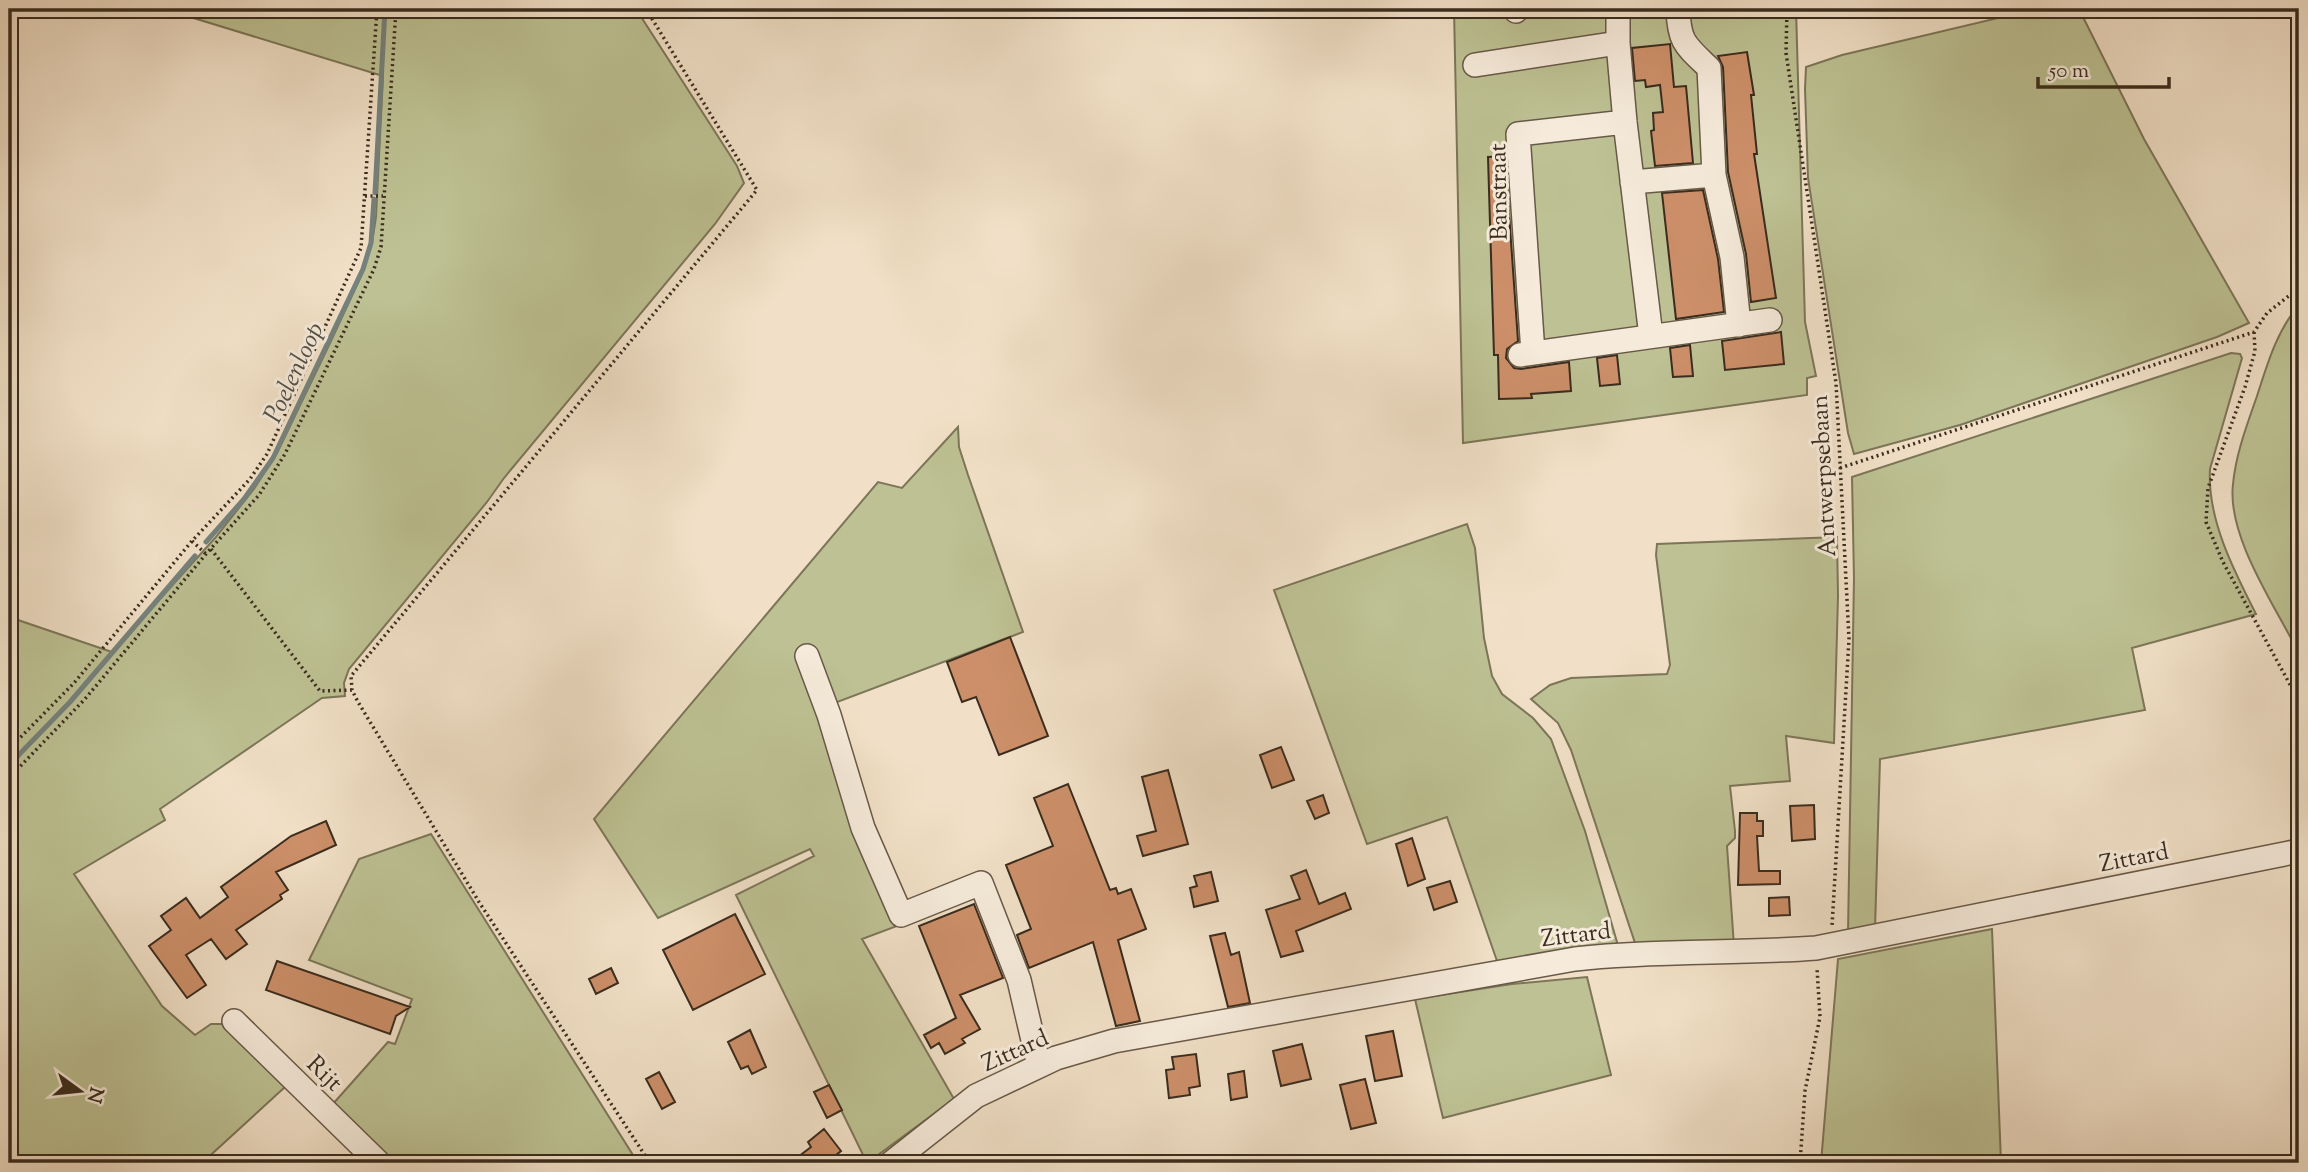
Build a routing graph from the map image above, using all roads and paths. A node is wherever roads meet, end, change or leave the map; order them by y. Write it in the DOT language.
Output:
graph roads {
  1 [pos="377,9"];
  2 [pos="396,9"];
  3 [pos="646,9"];
  4 [pos="1618,9"];
  5 [pos="1678,9"];
  6 [pos="1787,9"];
  7 [pos="1618,43"];
  8 [pos="1475,65"];
  9 [pos="1625,122"];
  10 [pos="1714,175"];
  11 [pos="1633,182"];
  12 [pos="365,196"];
  13 [pos="383,196"];
  14 [pos="2299,288"];
  15 [pos="1770,320"];
  16 [pos="1739,325"];
  17 [pos="2254,332"];
  18 [pos="1651,336"];
  19 [pos="1840,468"];
  20 [pos="192,541"];
  21 [pos="211,549"];
  22 [pos="206,554"];
  23 [pos="807,656"];
  24 [pos="352,690"];
  25 [pos="2299,701"];
  26 [pos="9,749"];
  27 [pos="9,778"];
  28 [pos="2299,851"];
  29 [pos="1824,946"];
  30 [pos="234,1021"];
  31 [pos="1039,1066"];
  32 [pos="379,1163"];
  33 [pos="650,1163"];
  34 [pos="891,1163"];
  35 [pos="1800,1163"];
  1 -- 12 [label="path"];
  2 -- 13 [label="path"];
  3 -- 24 [label="path"];
  4 -- 7 [label="street"];
  5 -- 10 [label="street"];
  6 -- 19 [label="path, Antwerpsebaan"];
  7 -- 8 [label="street"];
  7 -- 9 [label="street"];
  9 -- 11 [label="street"];
  9 -- 18 [label="street, Banstraat"];
  10 -- 11 [label="street"];
  10 -- 16 [label="street"];
  11 -- 18 [label="street"];
  12 -- 13 [label="path"];
  12 -- 20 [label="path"];
  13 -- 21 [label="path"];
  14 -- 17 [label="path"];
  15 -- 16 [label="street, Banstraat"];
  16 -- 18 [label="street, Banstraat"];
  17 -- 19 [label="path"];
  17 -- 25 [label="path"];
  19 -- 29 [label="path, Antwerpsebaan"];
  20 -- 22 [label="path"];
  20 -- 26 [label="path"];
  21 -- 22 [label="path"];
  21 -- 24 [label="path"];
  22 -- 27 [label="path"];
  23 -- 31 [label="street"];
  24 -- 33 [label="path"];
  28 -- 29 [label="street, Zittard"];
  29 -- 31 [label="street, Zittard"];
  29 -- 35 [label="path, Antwerpsebaan"];
  30 -- 32 [label="street, Rijt"];
  31 -- 34 [label="street, Zittard"];
}
